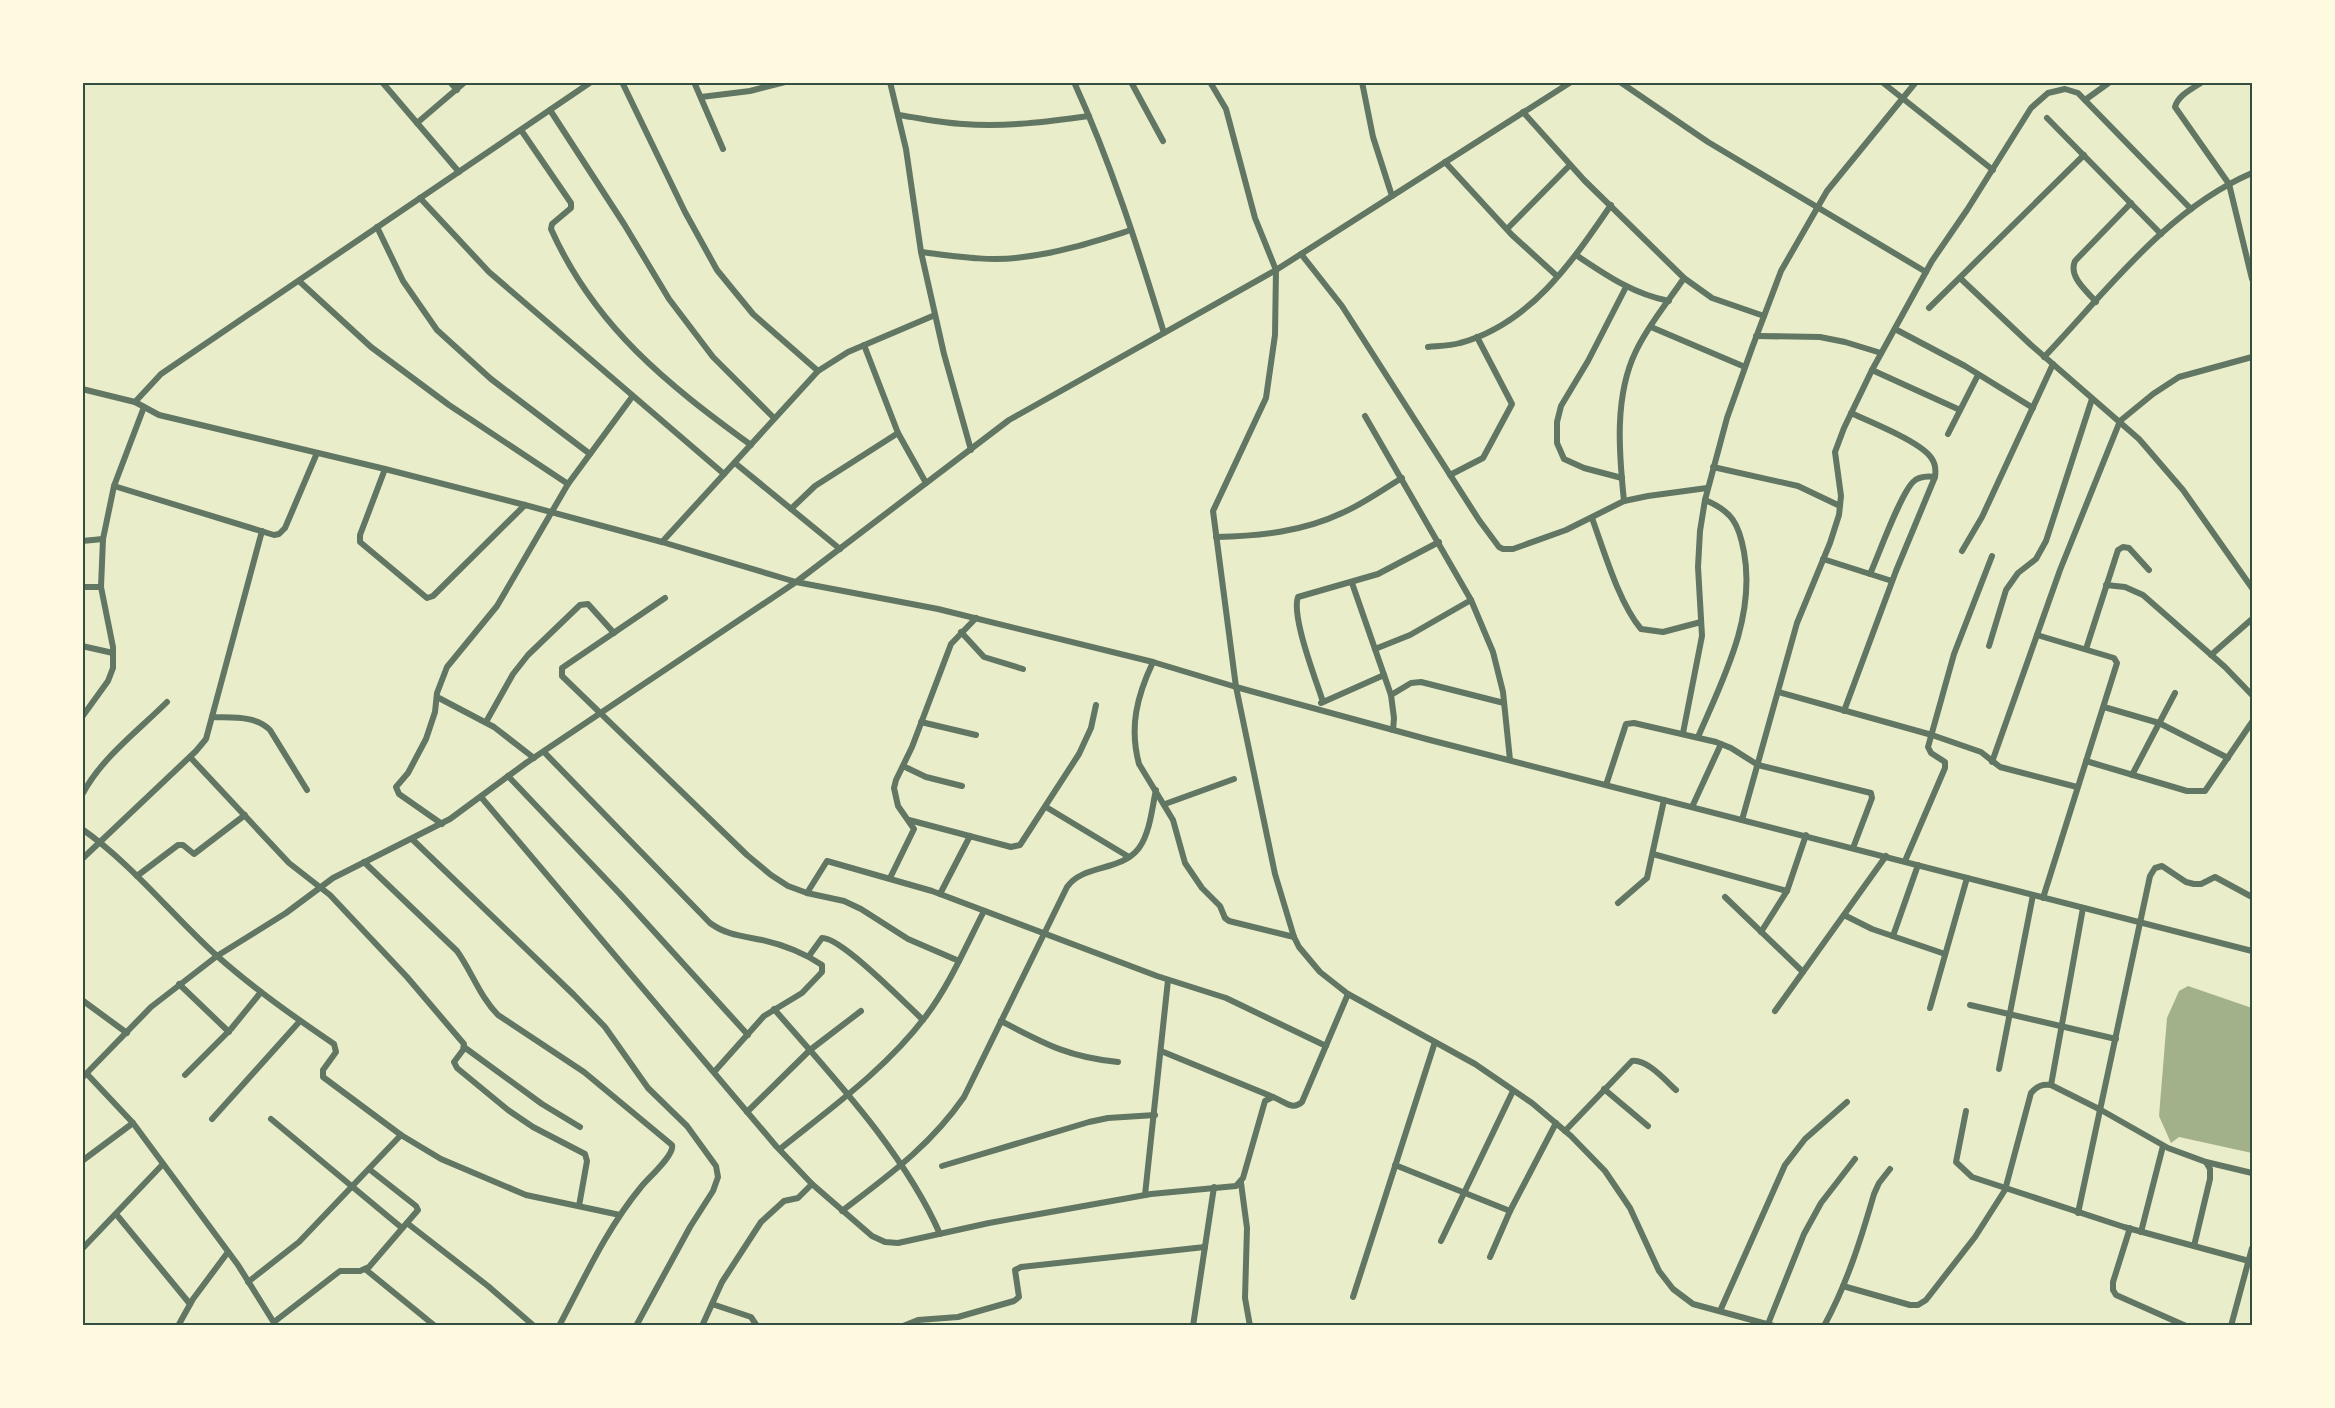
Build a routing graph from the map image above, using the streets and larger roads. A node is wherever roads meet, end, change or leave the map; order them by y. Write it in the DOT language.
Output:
graph roads {
  1 [pos="382,82"];
  2 [pos="450,82"];
  3 [pos="465,82"];
  4 [pos="591,82"];
  5 [pos="622,82"];
  6 [pos="694,82"];
  7 [pos="785,82"];
  8 [pos="890,82"];
  9 [pos="1074,82"];
  10 [pos="1131,82"];
  11 [pos="1210,82"];
  12 [pos="1362,82"];
  13 [pos="1620,82"];
  14 [pos="1882,82"];
  15 [pos="1916,82"];
  16 [pos="2061,82"];
  17 [pos="2110,82"];
  18 [pos="2202,82"];
  19 [pos="1571,83"];
  20 [pos="2065,89"];
  21 [pos="457,90"];
  22 [pos="700,97"];
  23 [pos="1902,99"];
  24 [pos="2085,100"];
  25 [pos="550,110"];
  26 [pos="1523,112"];
  27 [pos="898,115"];
  28 [pos="1089,116"];
  29 [pos="2047,118"];
  30 [pos="417,123"];
  31 [pos="521,130"];
  32 [pos="1163,141"];
  33 [pos="723,149"];
  34 [pos="2084,155"];
  35 [pos="1445,162"];
  36 [pos="1570,165"];
  37 [pos="1993,170"];
  38 [pos="459,172"];
  39 [pos="2253,173"];
  40 [pos="2229,184"];
  41 [pos="1392,196"];
  42 [pos="420,198"];
  43 [pos="2131,203"];
  44 [pos="1611,205"];
  45 [pos="1819,206"];
  46 [pos="2191,209"];
  47 [pos="377,227"];
  48 [pos="1131,230"];
  49 [pos="1507,230"];
  50 [pos="2161,234"];
  51 [pos="921,252"];
  52 [pos="1301,254"];
  53 [pos="1576,255"];
  54 [pos="1276,270"];
  55 [pos="1926,272"];
  56 [pos="2252,275"];
  57 [pos="1557,276"];
  58 [pos="1684,278"];
  59 [pos="1960,278"];
  60 [pos="299,281"];
  61 [pos="1626,287"];
  62 [pos="1669,301"];
  63 [pos="2096,302"];
  64 [pos="1929,308"];
  65 [pos="935,315"];
  66 [pos="1764,316"];
  67 [pos="1651,327"];
  68 [pos="1894,329"];
  69 [pos="1164,333"];
  70 [pos="1756,336"];
  71 [pos="1478,337"];
  72 [pos="864,345"];
  73 [pos="1428,346"];
  74 [pos="1881,353"];
  75 [pos="2044,357"];
  76 [pos="2253,357"];
  77 [pos="2053,364"];
  78 [pos="1745,367"];
  79 [pos="1872,370"];
  80 [pos="818,371"];
  81 [pos="1978,375"];
  82 [pos="82,389"];
  83 [pos="632,397"];
  84 [pos="2092,399"];
  85 [pos="135,402"];
  86 [pos="144,407"];
  87 [pos="2033,408"];
  88 [pos="1960,410"];
  89 [pos="1851,413"];
  90 [pos="1365,416"];
  91 [pos="774,418"];
  92 [pos="2120,421"];
  93 [pos="898,433"];
  94 [pos="1948,434"];
  95 [pos="751,445"];
  96 [pos="971,450"];
  97 [pos="316,453"];
  98 [pos="590,454"];
  99 [pos="735,463"];
  100 [pos="1713,467"];
  101 [pos="385,469"];
  102 [pos="724,474"];
  103 [pos="1450,475"];
  104 [pos="1935,477"];
  105 [pos="1401,478"];
  106 [pos="1622,478"];
  107 [pos="926,483"];
  108 [pos="568,484"];
  109 [pos="114,486"];
  110 [pos="1707,488"];
  111 [pos="1705,500"];
  112 [pos="1624,501"];
  113 [pos="525,505"];
  114 [pos="1840,506"];
  115 [pos="791,509"];
  116 [pos="550,512"];
  117 [pos="1592,518"];
  118 [pos="262,531"];
  119 [pos="1216,537"];
  120 [pos="103,539"];
  121 [pos="82,541"];
  122 [pos="662,542"];
  123 [pos="1439,542"];
  124 [pos="840,549"];
  125 [pos="1962,551"];
  126 [pos="1992,556"];
  127 [pos="1823,559"];
  128 [pos="2149,570"];
  129 [pos="1870,574"];
  130 [pos="1892,581"];
  131 [pos="796,582"];
  132 [pos="1352,583"];
  133 [pos="2251,584"];
  134 [pos="2106,585"];
  135 [pos="82,587"];
  136 [pos="101,587"];
  137 [pos="665,598"];
  138 [pos="1472,600"];
  139 [pos="976,618"];
  140 [pos="2253,619"];
  141 [pos="1701,622"];
  142 [pos="962,632"];
  143 [pos="614,633"];
  144 [pos="2037,635"];
  145 [pos="82,646"];
  146 [pos="1989,646"];
  147 [pos="1375,649"];
  148 [pos="2086,649"];
  149 [pos="113,652"];
  150 [pos="2211,655"];
  151 [pos="1153,662"];
  152 [pos="1023,669"];
  153 [pos="1383,675"];
  154 [pos="1236,687"];
  155 [pos="1778,692"];
  156 [pos="2175,693"];
  157 [pos="2253,694"];
  158 [pos="1391,695"];
  159 [pos="437,698"];
  160 [pos="167,702"];
  161 [pos="1323,702"];
  162 [pos="1504,703"];
  163 [pos="1096,705"];
  164 [pos="1312,707"];
  165 [pos="2104,707"];
  166 [pos="1844,711"];
  167 [pos="602,714"];
  168 [pos="82,717"];
  169 [pos="212,717"];
  170 [pos="486,722"];
  171 [pos="921,722"];
  172 [pos="2253,722"];
  173 [pos="2159,723"];
  174 [pos="1393,730"];
  175 [pos="1683,733"];
  176 [pos="976,735"];
  177 [pos="1932,735"];
  178 [pos="1698,737"];
  179 [pos="1721,744"];
  180 [pos="544,752"];
  181 [pos="190,757"];
  182 [pos="534,758"];
  183 [pos="2228,758"];
  184 [pos="1510,760"];
  185 [pos="2086,761"];
  186 [pos="1992,762"];
  187 [pos="1758,765"];
  188 [pos="903,766"];
  189 [pos="2132,775"];
  190 [pos="508,776"];
  191 [pos="1234,779"];
  192 [pos="1606,785"];
  193 [pos="962,786"];
  194 [pos="2077,787"];
  195 [pos="307,790"];
  196 [pos="1156,790"];
  197 [pos="82,795"];
  198 [pos="481,797"];
  199 [pos="1665,800"];
  200 [pos="1165,804"];
  201 [pos="1046,807"];
  202 [pos="1692,807"];
  203 [pos="245,815"];
  204 [pos="907,820"];
  205 [pos="1742,820"];
  206 [pos="442,824"];
  207 [pos="82,829"];
  208 [pos="970,836"];
  209 [pos="1806,836"];
  210 [pos="412,839"];
  211 [pos="99,842"];
  212 [pos="1853,848"];
  213 [pos="1653,854"];
  214 [pos="1886,856"];
  215 [pos="1129,857"];
  216 [pos="82,859"];
  217 [pos="1905,861"];
  218 [pos="364,862"];
  219 [pos="1918,865"];
  220 [pos="137,876"];
  221 [pos="890,878"];
  222 [pos="1966,878"];
  223 [pos="320,887"];
  224 [pos="1787,891"];
  225 [pos="807,893"];
  226 [pos="940,894"];
  227 [pos="2033,895"];
  228 [pos="1725,897"];
  229 [pos="2253,897"];
  230 [pos="2043,898"];
  231 [pos="1618,903"];
  232 [pos="2083,908"];
  233 [pos="984,911"];
  234 [pos="1844,915"];
  235 [pos="2140,923"];
  236 [pos="1761,932"];
  237 [pos="1044,933"];
  238 [pos="1893,936"];
  239 [pos="1294,937"];
  240 [pos="2253,951"];
  241 [pos="1945,954"];
  242 [pos="217,956"];
  243 [pos="809,956"];
  244 [pos="959,961"];
  245 [pos="1803,972"];
  246 [pos="1168,980"];
  247 [pos="179,984"];
  248 [pos="261,992"];
  249 [pos="1348,994"];
  250 [pos="82,1000"];
  251 [pos="1970,1005"];
  252 [pos="1930,1008"];
  253 [pos="774,1009"];
  254 [pos="861,1011"];
  255 [pos="1775,1011"];
  256 [pos="2010,1013"];
  257 [pos="923,1020"];
  258 [pos="300,1021"];
  259 [pos="1001,1021"];
  260 [pos="2061,1025"];
  261 [pos="229,1032"];
  262 [pos="126,1033"];
  263 [pos="748,1035"];
  264 [pos="2116,1039"];
  265 [pos="1435,1042"];
  266 [pos="1326,1046"];
  267 [pos="464,1047"];
  268 [pos="810,1050"];
  269 [pos="1161,1051"];
  270 [pos="1118,1062"];
  271 [pos="1998,1069"];
  272 [pos="715,1071"];
  273 [pos="185,1075"];
  274 [pos="85,1076"];
  275 [pos="2050,1085"];
  276 [pos="1604,1089"];
  277 [pos="1676,1090"];
  278 [pos="1513,1091"];
  279 [pos="848,1094"];
  280 [pos="1273,1097"];
  281 [pos="1847,1102"];
  282 [pos="2101,1110"];
  283 [pos="1966,1111"];
  284 [pos="747,1112"];
  285 [pos="1155,1115"];
  286 [pos="212,1119"];
  287 [pos="271,1119"];
  288 [pos="133,1123"];
  289 [pos="1556,1123"];
  290 [pos="580,1126"];
  291 [pos="1648,1126"];
  292 [pos="1565,1131"];
  293 [pos="401,1135"];
  294 [pos="2163,1146"];
  295 [pos="780,1149"];
  296 [pos="1855,1159"];
  297 [pos="82,1161"];
  298 [pos="2206,1162"];
  299 [pos="163,1164"];
  300 [pos="1395,1165"];
  301 [pos="901,1166"];
  302 [pos="942,1166"];
  303 [pos="369,1169"];
  304 [pos="1890,1169"];
  305 [pos="2253,1173"];
  306 [pos="1240,1183"];
  307 [pos="812,1184"];
  308 [pos="352,1188"];
  309 [pos="1214,1188"];
  310 [pos="2006,1190"];
  311 [pos="1464,1192"];
  312 [pos="1145,1195"];
  313 [pos="579,1206"];
  314 [pos="842,1211"];
  315 [pos="1510,1211"];
  316 [pos="2078,1213"];
  317 [pos="116,1215"];
  318 [pos="620,1215"];
  319 [pos="405,1226"];
  320 [pos="2130,1228"];
  321 [pos="2141,1232"];
  322 [pos="940,1234"];
  323 [pos="1441,1242"];
  324 [pos="2194,1246"];
  325 [pos="1205,1247"];
  326 [pos="2253,1248"];
  327 [pos="82,1249"];
  328 [pos="228,1252"];
  329 [pos="1490,1257"];
  330 [pos="2249,1261"];
  331 [pos="365,1269"];
  332 [pos="248,1282"];
  333 [pos="1843,1286"];
  334 [pos="1353,1297"];
  335 [pos="190,1304"];
  336 [pos="712,1304"];
  337 [pos="1720,1311"];
  338 [pos="275,1324"];
  339 [pos="1771,1325"];
  340 [pos="178,1326"];
  341 [pos="435,1326"];
  342 [pos="534,1326"];
  343 [pos="559,1326"];
  344 [pos="636,1326"];
  345 [pos="702,1326"];
  346 [pos="757,1326"];
  347 [pos="903,1326"];
  348 [pos="1193,1326"];
  349 [pos="1250,1326"];
  350 [pos="1824,1326"];
  351 [pos="2186,1326"];
  352 [pos="2231,1326"];
  1 -- 30 [label="street"];
  2 -- 21 [label="street"];
  3 -- 21 [label="street"];
  4 -- 25 [label="street"];
  5 -- 80 [label="street"];
  6 -- 22 [label="street"];
  7 -- 22 [label="street"];
  8 -- 27 [label="street"];
  9 -- 28 [label="street"];
  10 -- 32 [label="street"];
  11 -- 54 [label="street"];
  12 -- 41 [label="street"];
  13 -- 45 [label="street"];
  14 -- 23 [label="street"];
  15 -- 23 [label="street"];
  16 -- 20 [label="street"];
  17 -- 24 [label="street"];
  18 -- 40 [label="street"];
  19 -- 26 [label="street"];
  20 -- 24 [label="street"];
  20 -- 37 [label="street"];
  21 -- 30 [label="street"];
  22 -- 33 [label="street"];
  23 -- 37 [label="street"];
  23 -- 45 [label="street"];
  24 -- 46 [label="street"];
  25 -- 31 [label="street"];
  25 -- 91 [label="street"];
  26 -- 35 [label="street"];
  26 -- 36 [label="street"];
  27 -- 28 [label="street"];
  27 -- 51 [label="street"];
  28 -- 48 [label="street"];
  29 -- 34 [label="street"];
  30 -- 38 [label="street"];
  31 -- 38 [label="street"];
  31 -- 95 [label="street"];
  34 -- 43 [label="street"];
  34 -- 59 [label="street"];
  35 -- 41 [label="street"];
  35 -- 49 [label="street"];
  36 -- 44 [label="street"];
  36 -- 49 [label="street"];
  37 -- 55 [label="street"];
  38 -- 42 [label="street"];
  39 -- 40 [label="street"];
  40 -- 46 [label="street"];
  40 -- 56 [label="street"];
  41 -- 52 [label="street"];
  42 -- 47 [label="street"];
  42 -- 83 [label="street"];
  43 -- 50 [label="street"];
  43 -- 63 [label="street"];
  44 -- 53 [label="street"];
  44 -- 58 [label="street"];
  45 -- 55 [label="street"];
  45 -- 66 [label="street"];
  46 -- 50 [label="street"];
  47 -- 60 [label="street"];
  47 -- 98 [label="street"];
  48 -- 51 [label="street"];
  48 -- 69 [label="street"];
  49 -- 57 [label="street"];
  50 -- 63 [label="street"];
  51 -- 65 [label="street"];
  52 -- 54 [label="street"];
  52 -- 103 [label="street"];
  53 -- 57 [label="street"];
  53 -- 61 [label="street"];
  54 -- 69 [label="street"];
  54 -- 119 [label="street"];
  55 -- 68 [label="street"];
  57 -- 71 [label="street"];
  58 -- 62 [label="street"];
  58 -- 66 [label="street"];
  59 -- 64 [label="street"];
  59 -- 75 [label="street"];
  60 -- 85 [label="street"];
  60 -- 108 [label="street"];
  61 -- 62 [label="street"];
  61 -- 106 [label="street"];
  62 -- 67 [label="street"];
  63 -- 75 [label="street"];
  65 -- 72 [label="street"];
  65 -- 96 [label="street"];
  66 -- 70 [label="street"];
  67 -- 78 [label="street"];
  67 -- 106 [label="street"];
  68 -- 74 [label="street"];
  68 -- 81 [label="street"];
  69 -- 96 [label="street"];
  70 -- 74 [label="street"];
  70 -- 78 [label="street"];
  71 -- 73 [label="street"];
  71 -- 103 [label="street"];
  72 -- 80 [label="street"];
  72 -- 93 [label="street"];
  74 -- 79 [label="street"];
  75 -- 77 [label="street"];
  76 -- 92 [label="street"];
  77 -- 84 [label="street"];
  77 -- 87 [label="street"];
  78 -- 100 [label="street"];
  79 -- 88 [label="street"];
  79 -- 89 [label="street"];
  80 -- 91 [label="street"];
  81 -- 87 [label="street"];
  81 -- 88 [label="street"];
  82 -- 85 [label="street"];
  83 -- 98 [label="street"];
  83 -- 102 [label="street"];
  84 -- 92 [label="street"];
  84 -- 146 [label="street"];
  85 -- 86 [label="street"];
  86 -- 97 [label="street"];
  86 -- 109 [label="street"];
  87 -- 125 [label="street"];
  88 -- 94 [label="street"];
  89 -- 104 [label="street"];
  89 -- 114 [label="street"];
  90 -- 105 [label="street"];
  91 -- 95 [label="street"];
  92 -- 133 [label="street"];
  92 -- 144 [label="street"];
  93 -- 107 [label="street"];
  93 -- 115 [label="street"];
  95 -- 99 [label="street"];
  96 -- 107 [label="street"];
  97 -- 101 [label="street"];
  97 -- 118 [label="street"];
  98 -- 108 [label="street"];
  99 -- 102 [label="street"];
  99 -- 115 [label="street"];
  100 -- 110 [label="street"];
  100 -- 114 [label="street"];
  101 -- 113 [label="street"];
  101 -- 113 [label="street"];
  102 -- 122 [label="street"];
  103 -- 117 [label="street"];
  104 -- 129 [label="street"];
  104 -- 130 [label="street"];
  105 -- 119 [label="street"];
  105 -- 123 [label="street"];
  106 -- 112 [label="street"];
  107 -- 124 [label="street"];
  108 -- 116 [label="street"];
  109 -- 118 [label="street"];
  109 -- 120 [label="street"];
  110 -- 111 [label="street"];
  110 -- 112 [label="street"];
  111 -- 141 [label="street"];
  111 -- 178 [label="street"];
  112 -- 117 [label="street"];
  113 -- 116 [label="street"];
  114 -- 127 [label="street"];
  115 -- 124 [label="street"];
  116 -- 122 [label="street"];
  116 -- 159 [label="street"];
  117 -- 141 [label="street"];
  118 -- 169 [label="street"];
  119 -- 154 [label="street"];
  120 -- 121 [label="street"];
  120 -- 136 [label="street"];
  122 -- 131 [label="street"];
  123 -- 132 [label="street"];
  123 -- 138 [label="street"];
  124 -- 131 [label="street"];
  126 -- 177 [label="street"];
  127 -- 129 [label="street"];
  127 -- 155 [label="street"];
  128 -- 134 [label="street"];
  129 -- 130 [label="street"];
  130 -- 166 [label="street"];
  131 -- 139 [label="street"];
  131 -- 167 [label="street"];
  132 -- 147 [label="street"];
  132 -- 161 [label="street"];
  134 -- 148 [label="street"];
  134 -- 150 [label="street"];
  135 -- 136 [label="street"];
  136 -- 149 [label="street"];
  137 -- 143 [label="street"];
  138 -- 147 [label="street"];
  138 -- 162 [label="street"];
  139 -- 142 [label="street"];
  139 -- 151 [label="street"];
  140 -- 150 [label="street"];
  141 -- 175 [label="street"];
  142 -- 152 [label="street"];
  142 -- 171 [label="street"];
  143 -- 167 [label="street"];
  143 -- 170 [label="street"];
  144 -- 148 [label="street"];
  144 -- 186 [label="street"];
  145 -- 149 [label="street"];
  147 -- 153 [label="street"];
  148 -- 165 [label="street"];
  149 -- 168 [label="street"];
  150 -- 157 [label="street"];
  151 -- 154 [label="street"];
  151 -- 196 [label="street"];
  153 -- 158 [label="street"];
  153 -- 161 [label="street"];
  154 -- 164 [label="street"];
  154 -- 239 [label="street"];
  155 -- 166 [label="street"];
  155 -- 187 [label="street"];
  156 -- 173 [label="street"];
  158 -- 162 [label="street"];
  158 -- 174 [label="street"];
  159 -- 170 [label="street"];
  159 -- 206 [label="street"];
  160 -- 197 [label="street"];
  161 -- 164 [label="street"];
  162 -- 184 [label="street"];
  163 -- 201 [label="street"];
  164 -- 174 [label="street"];
  165 -- 173 [label="street"];
  165 -- 185 [label="street"];
  166 -- 177 [label="street"];
  167 -- 180 [label="street"];
  167 -- 225 [label="street"];
  169 -- 181 [label="street"];
  169 -- 195 [label="street"];
  170 -- 182 [label="street"];
  171 -- 176 [label="street"];
  171 -- 188 [label="street"];
  172 -- 183 [label="street"];
  173 -- 183 [label="street"];
  173 -- 189 [label="street"];
  174 -- 184 [label="street"];
  175 -- 178 [label="street"];
  175 -- 192 [label="street"];
  177 -- 186 [label="street"];
  177 -- 217 [label="street"];
  178 -- 179 [label="street"];
  179 -- 187 [label="street"];
  179 -- 202 [label="street"];
  180 -- 182 [label="street"];
  180 -- 243 [label="street"];
  181 -- 203 [label="street"];
  181 -- 211 [label="street"];
  182 -- 190 [label="street"];
  183 -- 189 [label="street"];
  184 -- 192 [label="street"];
  185 -- 189 [label="street"];
  185 -- 194 [label="street"];
  186 -- 194 [label="street"];
  187 -- 205 [label="street"];
  187 -- 212 [label="street"];
  188 -- 193 [label="street"];
  188 -- 204 [label="street"];
  190 -- 198 [label="street"];
  190 -- 263 [label="street"];
  191 -- 200 [label="street"];
  192 -- 199 [label="street"];
  194 -- 230 [label="street"];
  196 -- 200 [label="street"];
  196 -- 215 [label="street"];
  198 -- 206 [label="street"];
  198 -- 272 [label="street"];
  199 -- 202 [label="street"];
  199 -- 213 [label="street"];
  200 -- 239 [label="street"];
  201 -- 208 [label="street"];
  201 -- 215 [label="street"];
  202 -- 205 [label="street"];
  203 -- 220 [label="street"];
  203 -- 223 [label="street"];
  204 -- 208 [label="street"];
  204 -- 221 [label="street"];
  205 -- 209 [label="street"];
  206 -- 210 [label="street"];
  207 -- 211 [label="street"];
  208 -- 226 [label="street"];
  209 -- 212 [label="street"];
  209 -- 224 [label="street"];
  210 -- 218 [label="street"];
  210 -- 344 [label="street"];
  211 -- 216 [label="street"];
  211 -- 220 [label="street"];
  212 -- 214 [label="street"];
  213 -- 224 [label="street"];
  213 -- 231 [label="street"];
  214 -- 217 [label="street"];
  214 -- 234 [label="street"];
  215 -- 237 [label="street"];
  217 -- 219 [label="street"];
  218 -- 223 [label="street"];
  218 -- 318 [label="street"];
  219 -- 222 [label="street"];
  219 -- 238 [label="street"];
  220 -- 242 [label="street"];
  221 -- 225 [label="street"];
  221 -- 226 [label="street"];
  222 -- 227 [label="street"];
  222 -- 241 [label="street"];
  223 -- 242 [label="street"];
  223 -- 267 [label="street"];
  224 -- 236 [label="street"];
  225 -- 244 [label="street"];
  226 -- 233 [label="street"];
  227 -- 230 [label="street"];
  227 -- 256 [label="street"];
  228 -- 236 [label="street"];
  229 -- 235 [label="street"];
  230 -- 232 [label="street"];
  232 -- 235 [label="street"];
  232 -- 260 [label="street"];
  233 -- 237 [label="street"];
  233 -- 244 [label="street"];
  234 -- 238 [label="street"];
  234 -- 245 [label="street"];
  235 -- 240 [label="street"];
  235 -- 264 [label="street"];
  236 -- 245 [label="street"];
  237 -- 246 [label="street"];
  237 -- 259 [label="street"];
  238 -- 241 [label="street"];
  239 -- 249 [label="street"];
  241 -- 252 [label="street"];
  242 -- 247 [label="street"];
  242 -- 248 [label="street"];
  243 -- 253 [label="street"];
  243 -- 257 [label="street"];
  244 -- 257 [label="street"];
  245 -- 255 [label="street"];
  246 -- 266 [label="street"];
  246 -- 269 [label="street"];
  247 -- 261 [label="street"];
  247 -- 262 [label="street"];
  248 -- 258 [label="street"];
  248 -- 261 [label="street"];
  249 -- 265 [label="street"];
  249 -- 266 [label="street"];
  250 -- 262 [label="street"];
  251 -- 256 [label="street"];
  253 -- 263 [label="street"];
  253 -- 268 [label="street"];
  254 -- 268 [label="street"];
  256 -- 260 [label="street"];
  256 -- 271 [label="street"];
  257 -- 279 [label="street"];
  258 -- 286 [label="street"];
  258 -- 293 [label="street"];
  259 -- 270 [label="street"];
  259 -- 301 [label="street"];
  260 -- 264 [label="street"];
  260 -- 275 [label="street"];
  261 -- 273 [label="street"];
  262 -- 274 [label="street"];
  263 -- 272 [label="street"];
  264 -- 282 [label="street"];
  265 -- 278 [label="street"];
  265 -- 300 [label="street"];
  266 -- 280 [label="street"];
  267 -- 290 [label="street"];
  267 -- 313 [label="street"];
  268 -- 279 [label="street"];
  268 -- 284 [label="street"];
  269 -- 280 [label="street"];
  269 -- 285 [label="street"];
  272 -- 284 [label="street"];
  274 -- 288 [label="street"];
  275 -- 282 [label="street"];
  275 -- 310 [label="street"];
  276 -- 277 [label="street"];
  276 -- 291 [label="street"];
  276 -- 292 [label="street"];
  278 -- 289 [label="street"];
  278 -- 311 [label="street"];
  279 -- 295 [label="street"];
  279 -- 301 [label="street"];
  280 -- 306 [label="street"];
  281 -- 337 [label="street"];
  282 -- 294 [label="street"];
  282 -- 316 [label="street"];
  283 -- 310 [label="street"];
  284 -- 295 [label="street"];
  285 -- 302 [label="street"];
  285 -- 312 [label="street"];
  287 -- 308 [label="street"];
  288 -- 297 [label="street"];
  288 -- 299 [label="street"];
  289 -- 292 [label="street"];
  289 -- 315 [label="street"];
  292 -- 337 [label="street"];
  293 -- 303 [label="street"];
  293 -- 313 [label="street"];
  294 -- 298 [label="street"];
  294 -- 321 [label="street"];
  295 -- 307 [label="street"];
  296 -- 339 [label="street"];
  298 -- 305 [label="street"];
  298 -- 324 [label="street"];
  299 -- 317 [label="street"];
  299 -- 328 [label="street"];
  300 -- 311 [label="street"];
  300 -- 334 [label="street"];
  301 -- 314 [label="street"];
  301 -- 322 [label="street"];
  303 -- 308 [label="street"];
  303 -- 319 [label="street"];
  304 -- 333 [label="street"];
  306 -- 309 [label="street"];
  306 -- 349 [label="street"];
  307 -- 314 [label="street"];
  307 -- 336 [label="street"];
  308 -- 319 [label="street"];
  308 -- 332 [label="street"];
  309 -- 312 [label="street"];
  309 -- 325 [label="street"];
  310 -- 316 [label="street"];
  310 -- 333 [label="street"];
  311 -- 315 [label="street"];
  311 -- 323 [label="street"];
  312 -- 322 [label="street"];
  313 -- 318 [label="street"];
  314 -- 322 [label="street"];
  315 -- 329 [label="street"];
  316 -- 320 [label="street"];
  317 -- 327 [label="street"];
  317 -- 335 [label="street"];
  318 -- 343 [label="street"];
  319 -- 331 [label="street"];
  319 -- 342 [label="street"];
  320 -- 321 [label="street"];
  320 -- 351 [label="street"];
  321 -- 324 [label="street"];
  324 -- 330 [label="street"];
  325 -- 347 [label="street"];
  325 -- 348 [label="street"];
  326 -- 330 [label="street"];
  328 -- 332 [label="street"];
  328 -- 335 [label="street"];
  330 -- 352 [label="street"];
  331 -- 338 [label="street"];
  331 -- 341 [label="street"];
  332 -- 338 [label="street"];
  333 -- 350 [label="street"];
  335 -- 340 [label="street"];
  336 -- 345 [label="street"];
  336 -- 346 [label="street"];
  337 -- 339 [label="street"];
}
